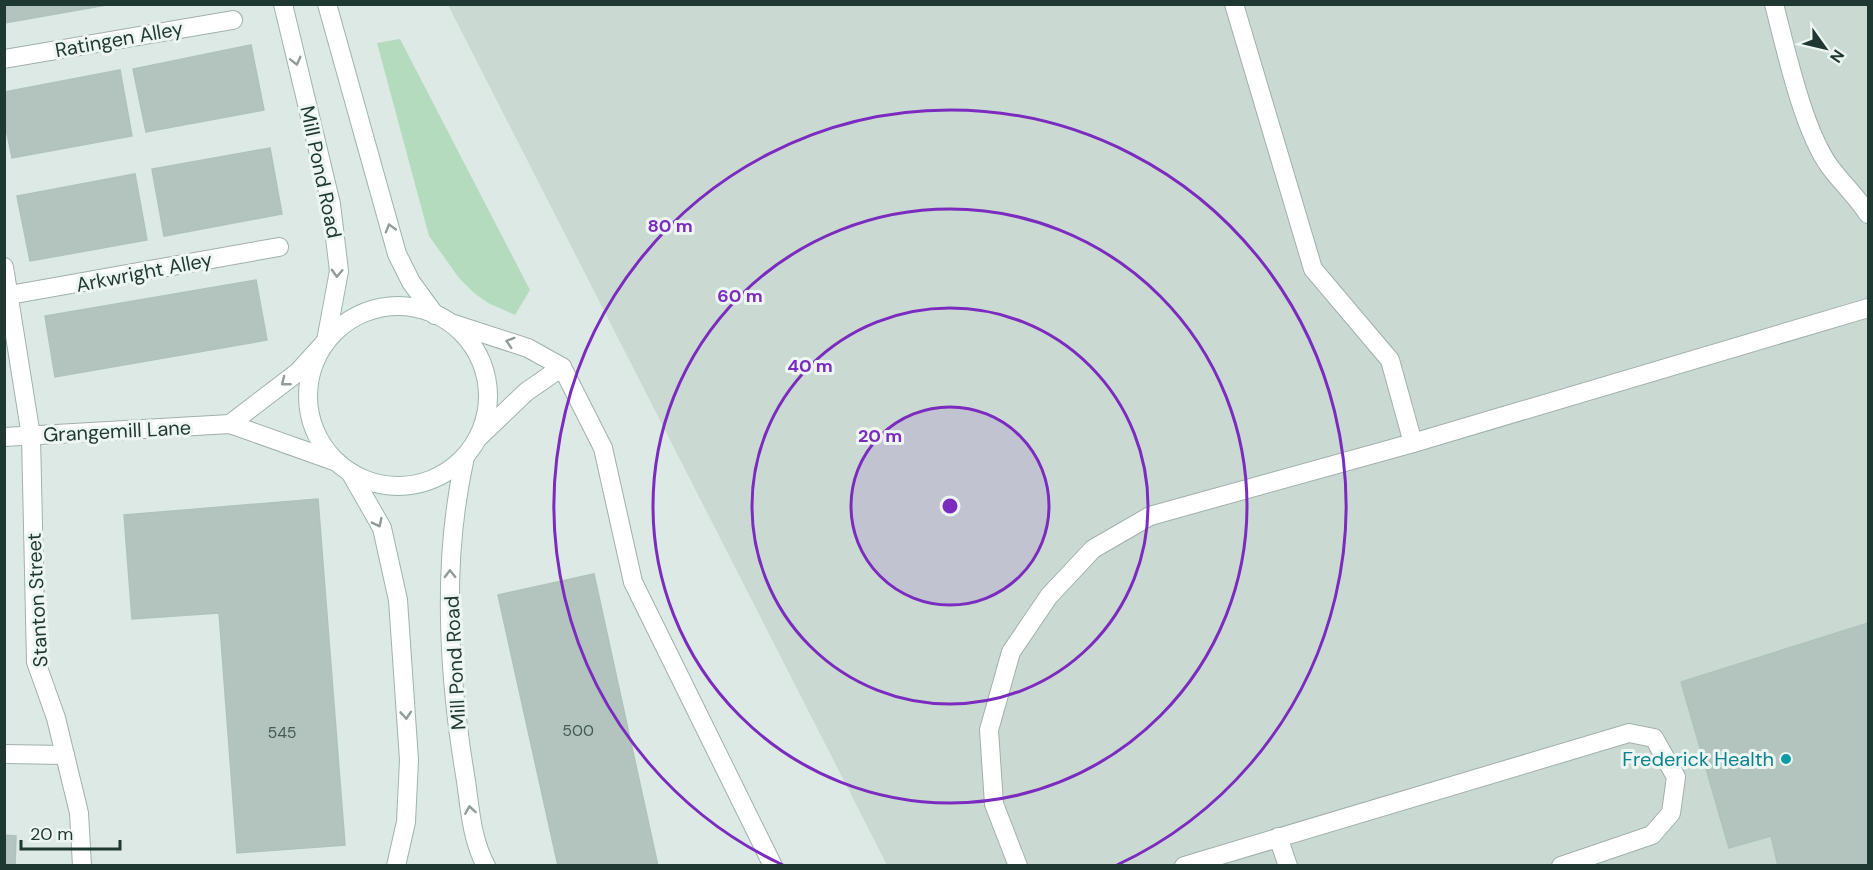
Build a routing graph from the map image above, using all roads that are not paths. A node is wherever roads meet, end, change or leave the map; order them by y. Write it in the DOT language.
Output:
graph roads {
  1 [pos="283,4"];
  2 [pos="327,4"];
  3 [pos="1234,4"];
  4 [pos="1774,4"];
  5 [pos="233,20"];
  6 [pos="4,59"];
  7 [pos="1869,214"];
  8 [pos="279,248"];
  9 [pos="4,267"];
  10 [pos="7,297"];
  11 [pos="1869,308"];
  12 [pos="436,316"];
  13 [pos="454,324"];
  14 [pos="326,341"];
  15 [pos="562,368"];
  16 [pos="230,424"];
  17 [pos="31,436"];
  18 [pos="4,437"];
  19 [pos="479,437"];
  20 [pos="1413,442"];
  21 [pos="465,457"];
  22 [pos="343,467"];
  23 [pos="4,754"];
  24 [pos="65,755"];
  25 [pos="1278,837"];
  26 [pos="82,866"];
  27 [pos="396,866"];
  28 [pos="486,866"];
  29 [pos="773,866"];
  30 [pos="1018,866"];
  31 [pos="1184,866"];
  32 [pos="1288,866"];
  33 [pos="1561,866"];
  1 -- 14 [label="street, Mill Pond Road, one-way"];
  12 -- 2 [label="street, Mill Pond Road, one-way"];
  3 -- 20 [label="street"];
  4 -- 7 [label="street"];
  5 -- 6 [label="street, Ratingen Alley"];
  8 -- 10 [label="street, Arkwright Alley"];
  9 -- 10 [label="street, Stanton Street"];
  10 -- 17 [label="street, Stanton Street"];
  11 -- 20 [label="street"];
  12 -- 13 [label="street, Mill Pond Road"];
  12 -- 14 [label="street, Mill Pond Road"];
  15 -- 13 [label="street, one-way"];
  13 -- 19 [label="street, Mill Pond Road"];
  14 -- 16 [label="street, one-way"];
  14 -- 22 [label="street, Mill Pond Road"];
  15 -- 19 [label="street"];
  15 -- 29 [label="street"];
  16 -- 17 [label="street, Grangemill Lane"];
  16 -- 22 [label="street"];
  17 -- 18 [label="street, Grangemill Lane"];
  17 -- 24 [label="street, Stanton Street"];
  19 -- 21 [label="street, Mill Pond Road"];
  20 -- 30 [label="street"];
  21 -- 22 [label="street, Mill Pond Road"];
  28 -- 21 [label="street, Mill Pond Road, one-way"];
  22 -- 27 [label="street, Mill Pond Road, one-way"];
  23 -- 24 [label="street"];
  24 -- 26 [label="street, Stanton Street"];
  25 -- 31 [label="street"];
  25 -- 32 [label="street"];
  25 -- 33 [label="street"];
}
